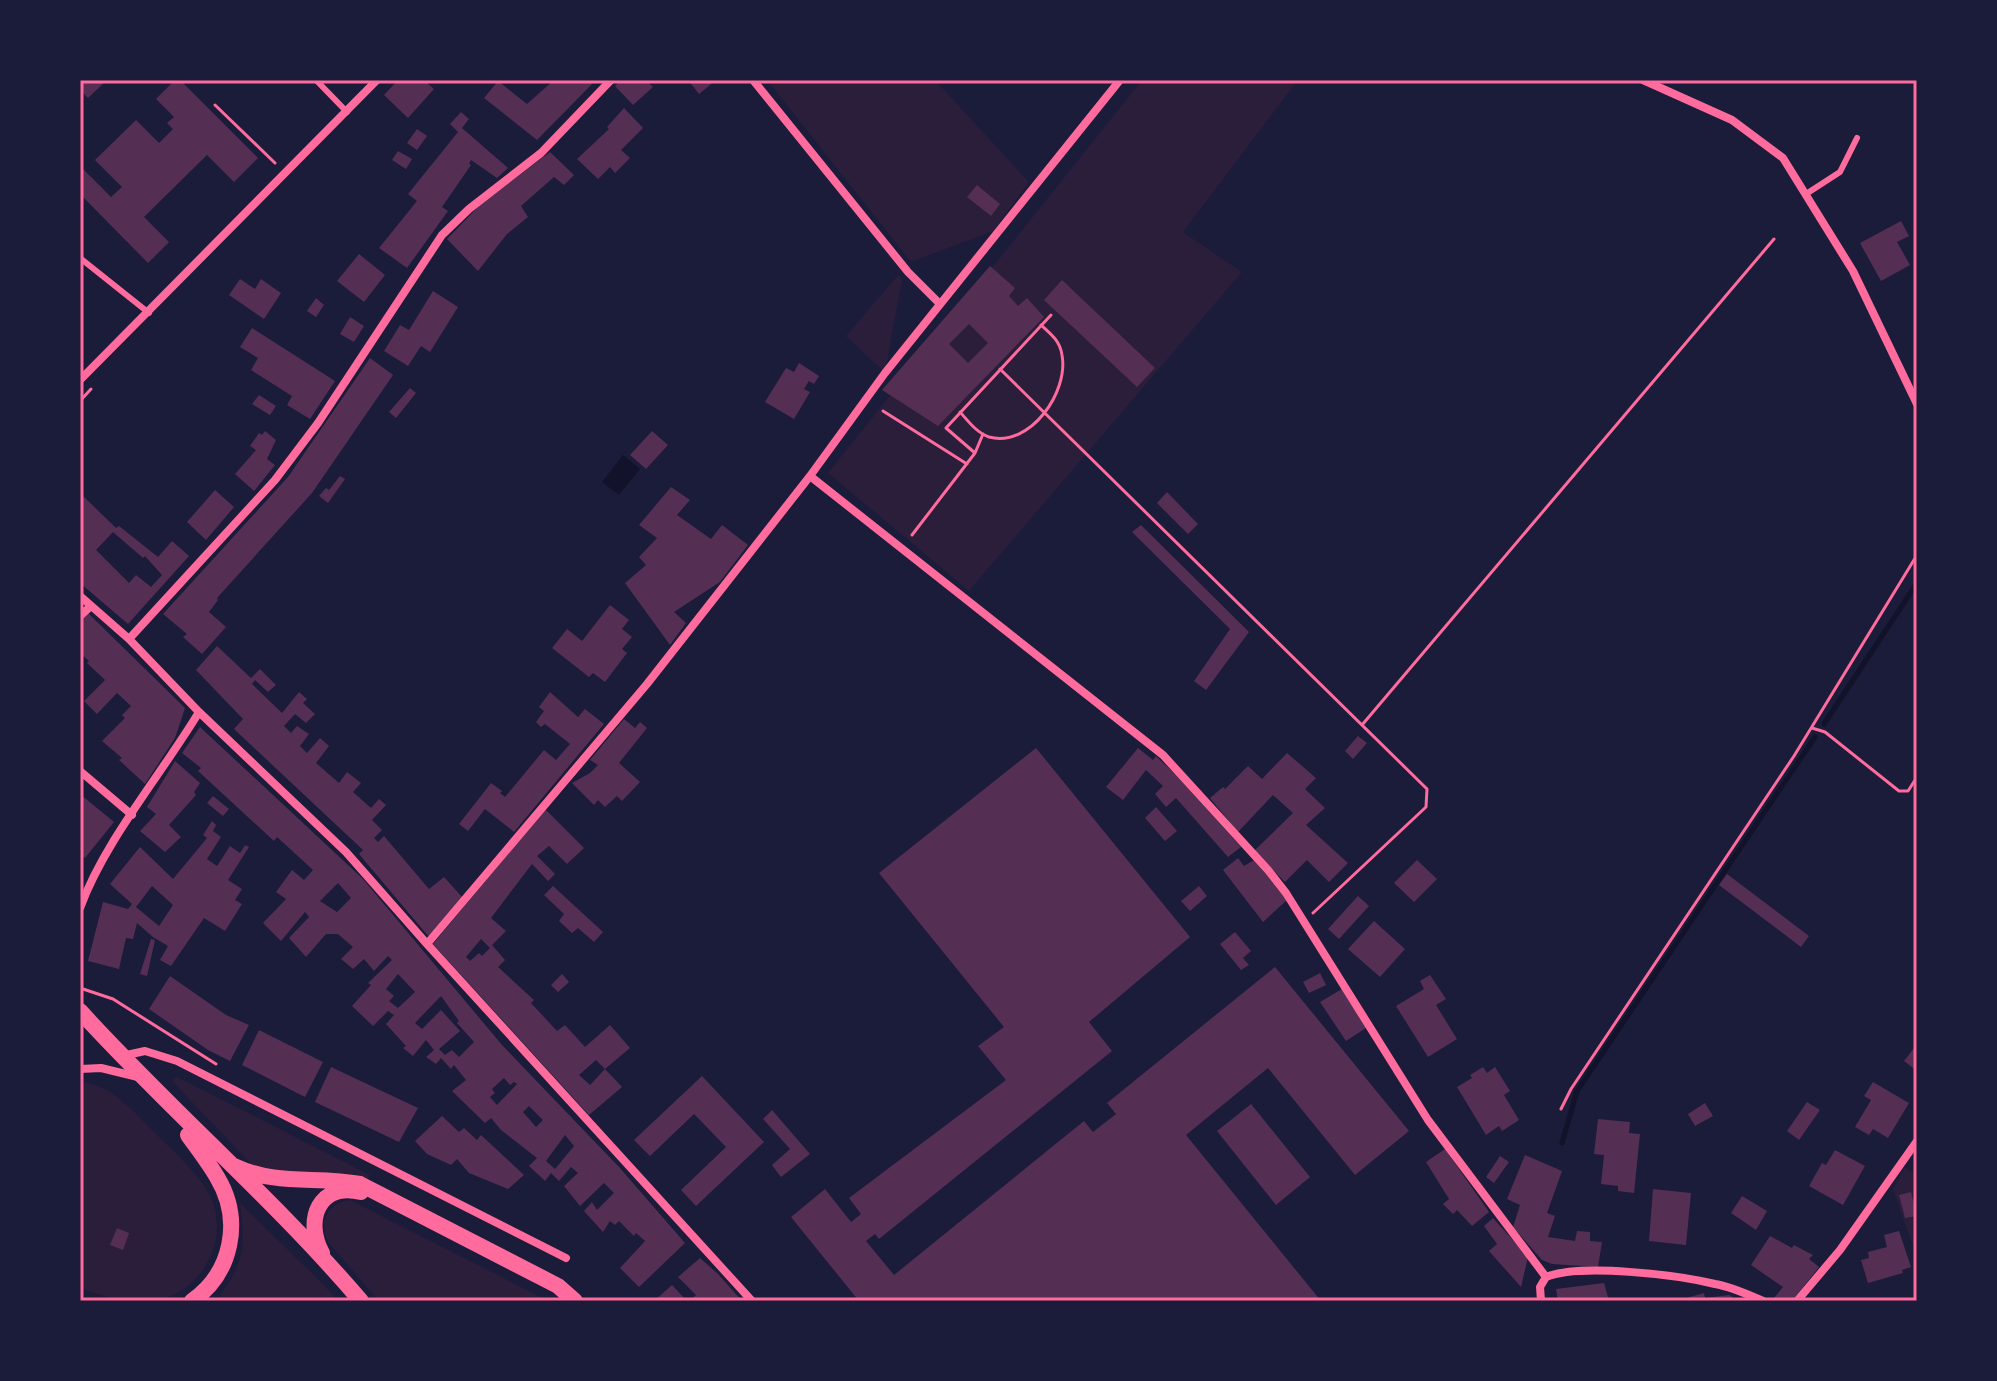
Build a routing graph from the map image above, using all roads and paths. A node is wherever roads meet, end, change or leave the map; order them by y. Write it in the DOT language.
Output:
graph roads {
  1 [pos="316,80"];
  2 [pos="377,80"];
  3 [pos="611,80"];
  4 [pos="753,80"];
  5 [pos="1120,80"];
  6 [pos="1643,80"];
  7 [pos="215,105"];
  8 [pos="347,112"];
  9 [pos="1857,138"];
  10 [pos="285,174"];
  11 [pos="1806,194"];
  12 [pos="1774,239"];
  13 [pos="80,258"];
  14 [pos="940,304"];
  15 [pos="149,313"];
  16 [pos="1051,315"];
  17 [pos="1041,325"];
  18 [pos="1000,369"];
  19 [pos="80,380"];
  20 [pos="1917,404"];
  21 [pos="883,411"];
  22 [pos="960,412"];
  23 [pos="1044,412"];
  24 [pos="983,434"];
  25 [pos="975,453"];
  26 [pos="967,464"];
  27 [pos="810,476"];
  28 [pos="912,535"];
  29 [pos="1917,555"];
  30 [pos="80,596"];
  31 [pos="91,606"];
  32 [pos="80,616"];
  33 [pos="129,639"];
  34 [pos="199,712"];
  35 [pos="1362,725"];
  36 [pos="1812,728"];
  37 [pos="80,771"];
  38 [pos="1917,777"];
  39 [pos="132,815"];
  40 [pos="80,908"];
  41 [pos="1304,921"];
  42 [pos="427,944"];
  43 [pos="80,1011"];
  44 [pos="121,1056"];
  45 [pos="80,1069"];
  46 [pos="141,1077"];
  47 [pos="162,1098"];
  48 [pos="1561,1109"];
  49 [pos="1917,1141"];
  50 [pos="225,1161"];
  51 [pos="389,1200"];
  52 [pos="566,1258"];
  53 [pos="337,1275"];
  54 [pos="1546,1277"];
  55 [pos="192,1301"];
  56 [pos="361,1301"];
  57 [pos="575,1301"];
  58 [pos="752,1301"];
  59 [pos="1541,1301"];
  60 [pos="1763,1301"];
  61 [pos="1797,1301"];
  1 -- 8 [label="lane"];
  2 -- 8 [label="street"];
  3 -- 33 [label="street"];
  4 -- 14 [label="street"];
  5 -- 14 [label="street"];
  6 -- 11 [label="street"];
  7 -- 10 [label="path"];
  8 -- 10 [label="street"];
  9 -- 11 [label="lane"];
  10 -- 15 [label="street"];
  11 -- 20 [label="street"];
  12 -- 35 [label="path"];
  13 -- 15 [label="lane"];
  14 -- 27 [label="street"];
  15 -- 19 [label="street"];
  16 -- 17 [label="path"];
  17 -- 18 [label="path"];
  17 -- 23 [label="path"];
  18 -- 22 [label="path"];
  18 -- 23 [label="path"];
  21 -- 26 [label="path"];
  22 -- 24 [label="path"];
  22 -- 25 [label="path"];
  23 -- 24 [label="path"];
  23 -- 35 [label="path"];
  24 -- 25 [label="path"];
  25 -- 26 [label="path"];
  26 -- 28 [label="path"];
  27 -- 41 [label="street"];
  27 -- 42 [label="street"];
  29 -- 36 [label="path"];
  30 -- 31 [label="street"];
  31 -- 32 [label="street"];
  31 -- 33 [label="street"];
  33 -- 34 [label="street"];
  34 -- 39 [label="street"];
  34 -- 42 [label="street"];
  35 -- 41 [label="path"];
  36 -- 38 [label="path"];
  36 -- 48 [label="path"];
  37 -- 39 [label="street"];
  39 -- 40 [label="street"];
  41 -- 54 [label="street"];
  42 -- 58 [label="street"];
  43 -- 44 [label="main road"];
  44 -- 46 [label="main road"];
  44 -- 52 [label="street"];
  45 -- 46 [label="street"];
  46 -- 47 [label="main road"];
  47 -- 50 [label="main road"];
  47 -- 55 [label="main road"];
  49 -- 61 [label="street"];
  50 -- 51 [label="main road"];
  50 -- 53 [label="main road"];
  51 -- 53 [label="main road"];
  51 -- 57 [label="main road"];
  53 -- 56 [label="main road"];
  54 -- 59 [label="street"];
  54 -- 60 [label="street"];
}
